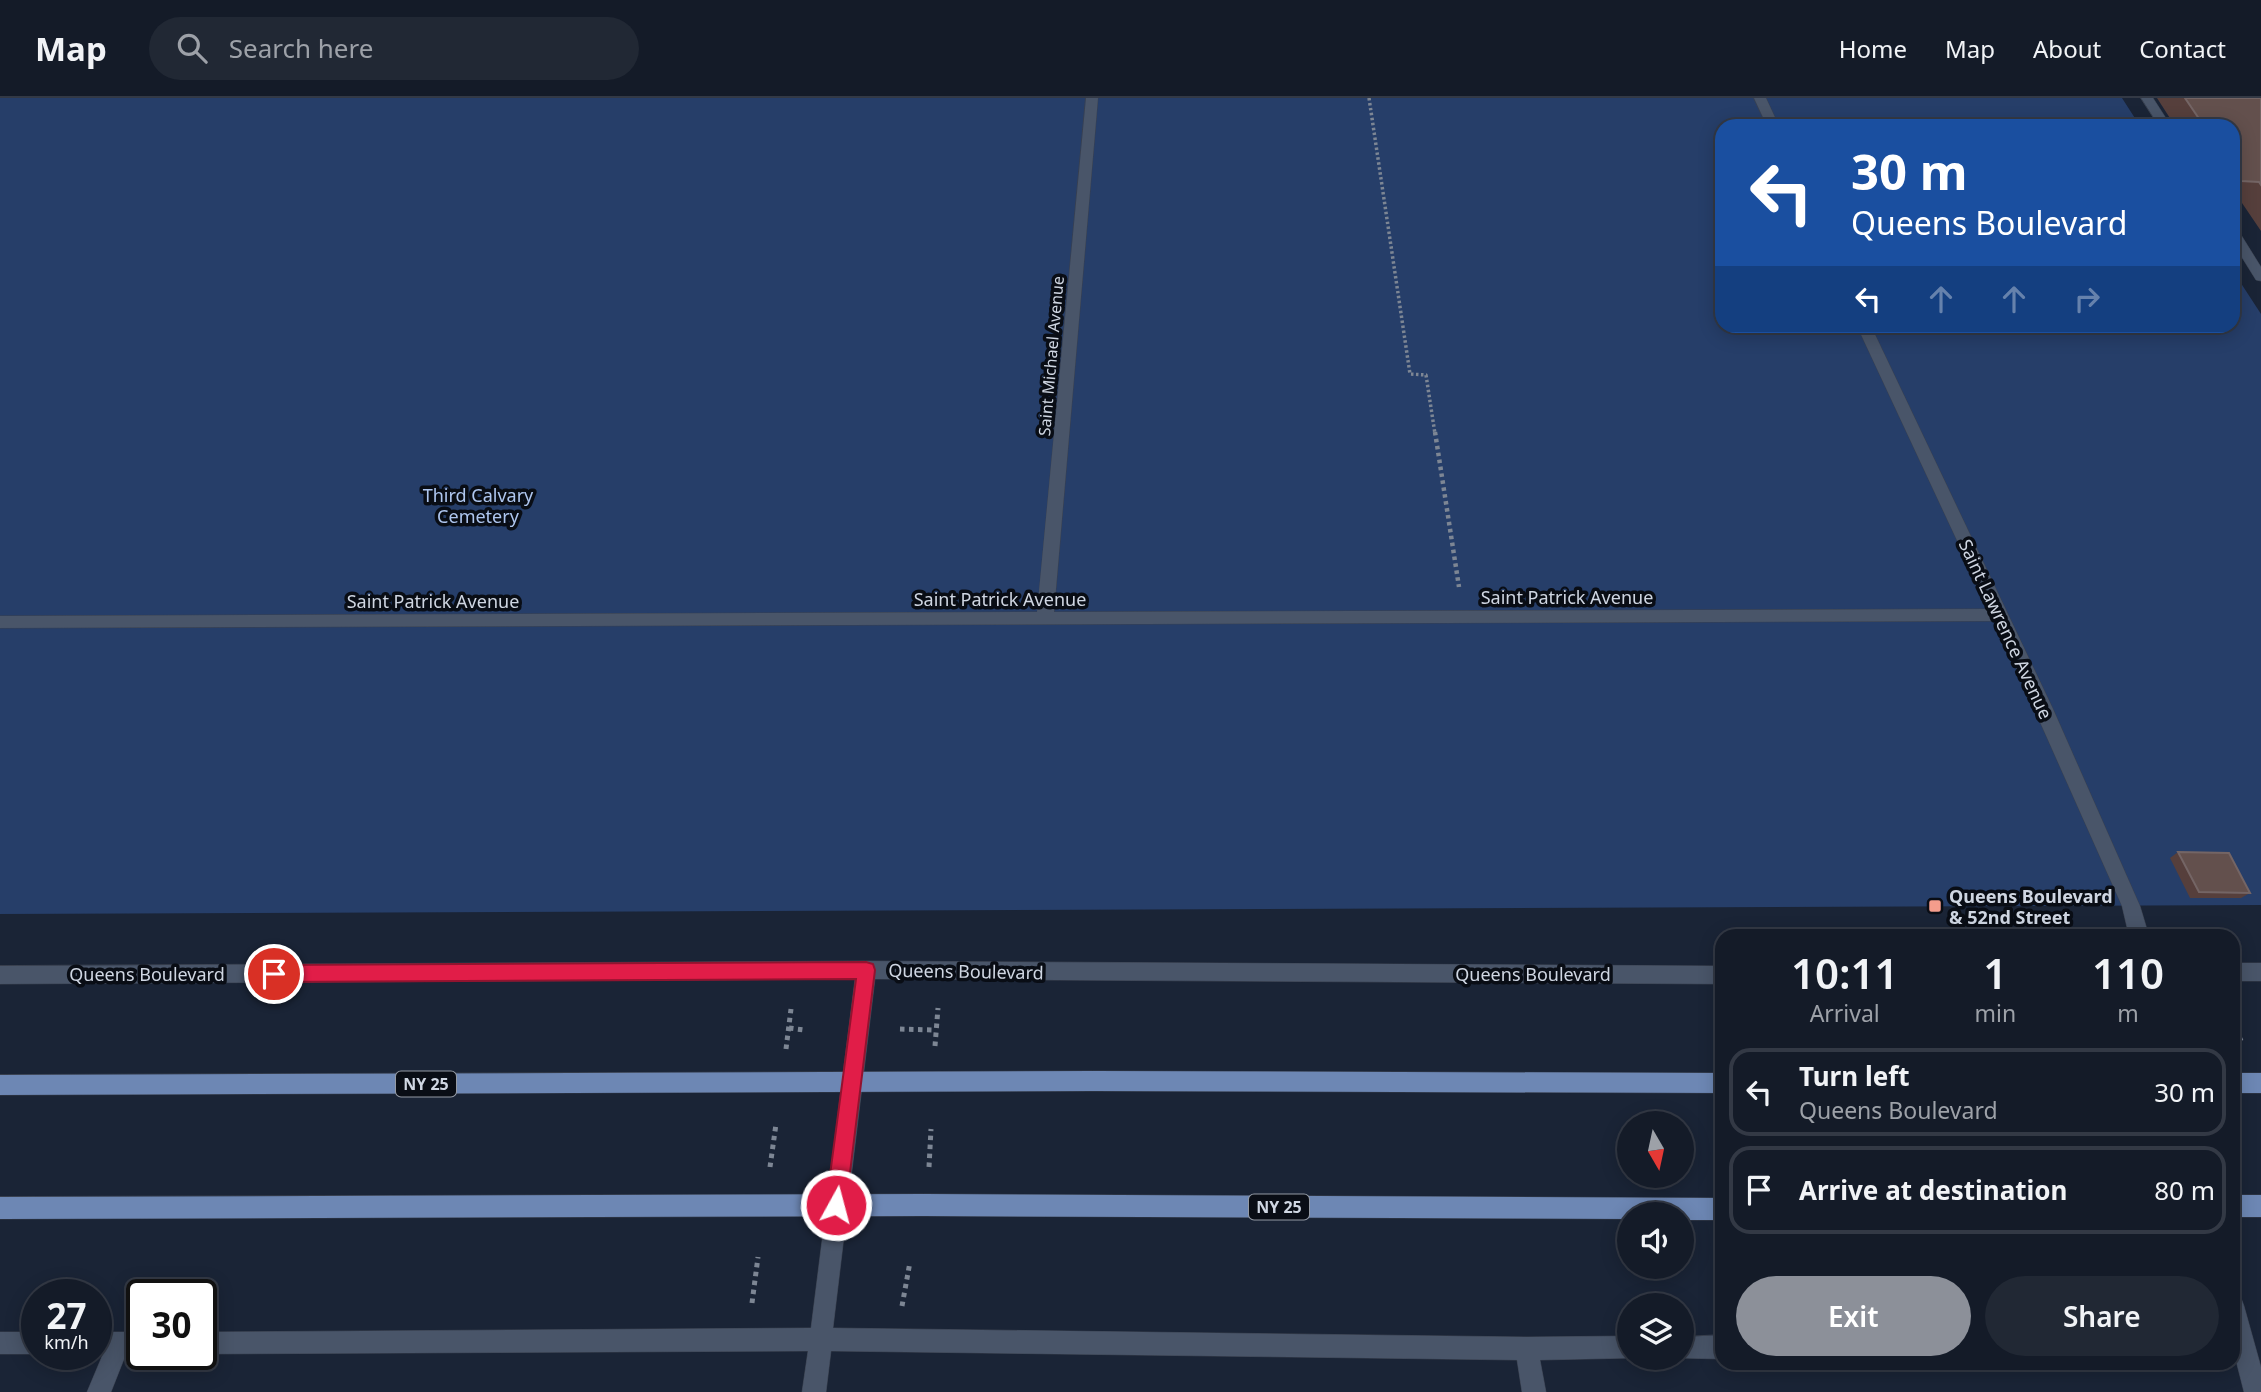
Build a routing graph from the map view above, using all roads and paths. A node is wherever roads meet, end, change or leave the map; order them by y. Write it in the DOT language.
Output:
graph roads {
  1 [pos="1092,98"];
  2 [pos="1369,98"];
  3 [pos="1760,98"];
  4 [pos="2147,98"];
  5 [pos="1770,119"];
  6 [pos="2160,119"];
  7 [pos="2240,244"];
  8 [pos="2261,276"];
  9 [pos="1867,333"];
  10 [pos="2000,615"];
  11 [pos="1464,617"];
  12 [pos="1045,618"];
  13 [pos="0,622"];
  14 [pos="2137,929"];
  15 [pos="866,970"];
  16 [pos="2240,972"];
  17 [pos="2261,972"];
  18 [pos="0,975"];
  19 [pos="1715,975"];
  20 [pos="938,1008"];
  21 [pos="791,1009"];
  22 [pos="789,1028"];
  23 [pos="900,1029"];
  24 [pos="804,1030"];
  25 [pos="935,1030"];
  26 [pos="935,1047"];
  27 [pos="786,1050"];
  28 [pos="852,1082"];
  29 [pos="1715,1083"];
  30 [pos="2240,1083"];
  31 [pos="2261,1083"];
  32 [pos="0,1085"];
  33 [pos="776,1124"];
  34 [pos="931,1129"];
  35 [pos="770,1167"];
  36 [pos="929,1167"];
  37 [pos="836,1205"];
  38 [pos="2240,1206"];
  39 [pos="2261,1206"];
  40 [pos="0,1208"];
  41 [pos="1715,1209"];
  42 [pos="758,1256"];
  43 [pos="910,1262"];
  44 [pos="751,1311"];
  45 [pos="901,1311"];
  46 [pos="820,1339"];
  47 [pos="2245,1342"];
  48 [pos="0,1343"];
  49 [pos="21,1343"];
  50 [pos="119,1343"];
  51 [pos="217,1343"];
  52 [pos="1617,1348"];
  53 [pos="1694,1348"];
  54 [pos="1715,1348"];
  55 [pos="1527,1349"];
  56 [pos="99,1392"];
  57 [pos="814,1392"];
  58 [pos="1534,1392"];
  59 [pos="2256,1392"];
  1 -- 12 [label="street, Saint Michael Avenue"];
  2 -- 11 [label="path"];
  3 -- 5 [label="street"];
  4 -- 6 [label="street"];
  7 -- 8 [label="street"];
  9 -- 10 [label="street, Saint Lawrence Avenue"];
  10 -- 11 [label="street, Saint Patrick Avenue"];
  10 -- 14 [label="street, Saint Lawrence Avenue"];
  11 -- 12 [label="street, Saint Patrick Avenue"];
  12 -- 13 [label="street, Saint Patrick Avenue"];
  15 -- 18 [label="street, Queens Boulevard"];
  15 -- 19 [label="street, Queens Boulevard"];
  15 -- 28 [label="street"];
  16 -- 17 [label="street"];
  20 -- 25 [label="path"];
  21 -- 22 [label="path"];
  22 -- 24 [label="path"];
  22 -- 27 [label="path"];
  23 -- 25 [label="path"];
  25 -- 26 [label="path"];
  28 -- 29 [label="main road, NY 25"];
  28 -- 32 [label="main road, NY 25"];
  28 -- 37 [label="street"];
  30 -- 31 [label="main road"];
  33 -- 35 [label="path"];
  34 -- 36 [label="path"];
  37 -- 40 [label="main road, NY 25"];
  37 -- 41 [label="main road, NY 25"];
  37 -- 46 [label="street"];
  38 -- 39 [label="main road"];
  42 -- 44 [label="path"];
  43 -- 45 [label="path"];
  46 -- 51 [label="street"];
  46 -- 55 [label="street"];
  46 -- 57 [label="street"];
  47 -- 59 [label="street"];
  48 -- 49 [label="street"];
  50 -- 56 [label="street"];
  52 -- 55 [label="street"];
  53 -- 54 [label="street"];
  55 -- 58 [label="street"];
}
